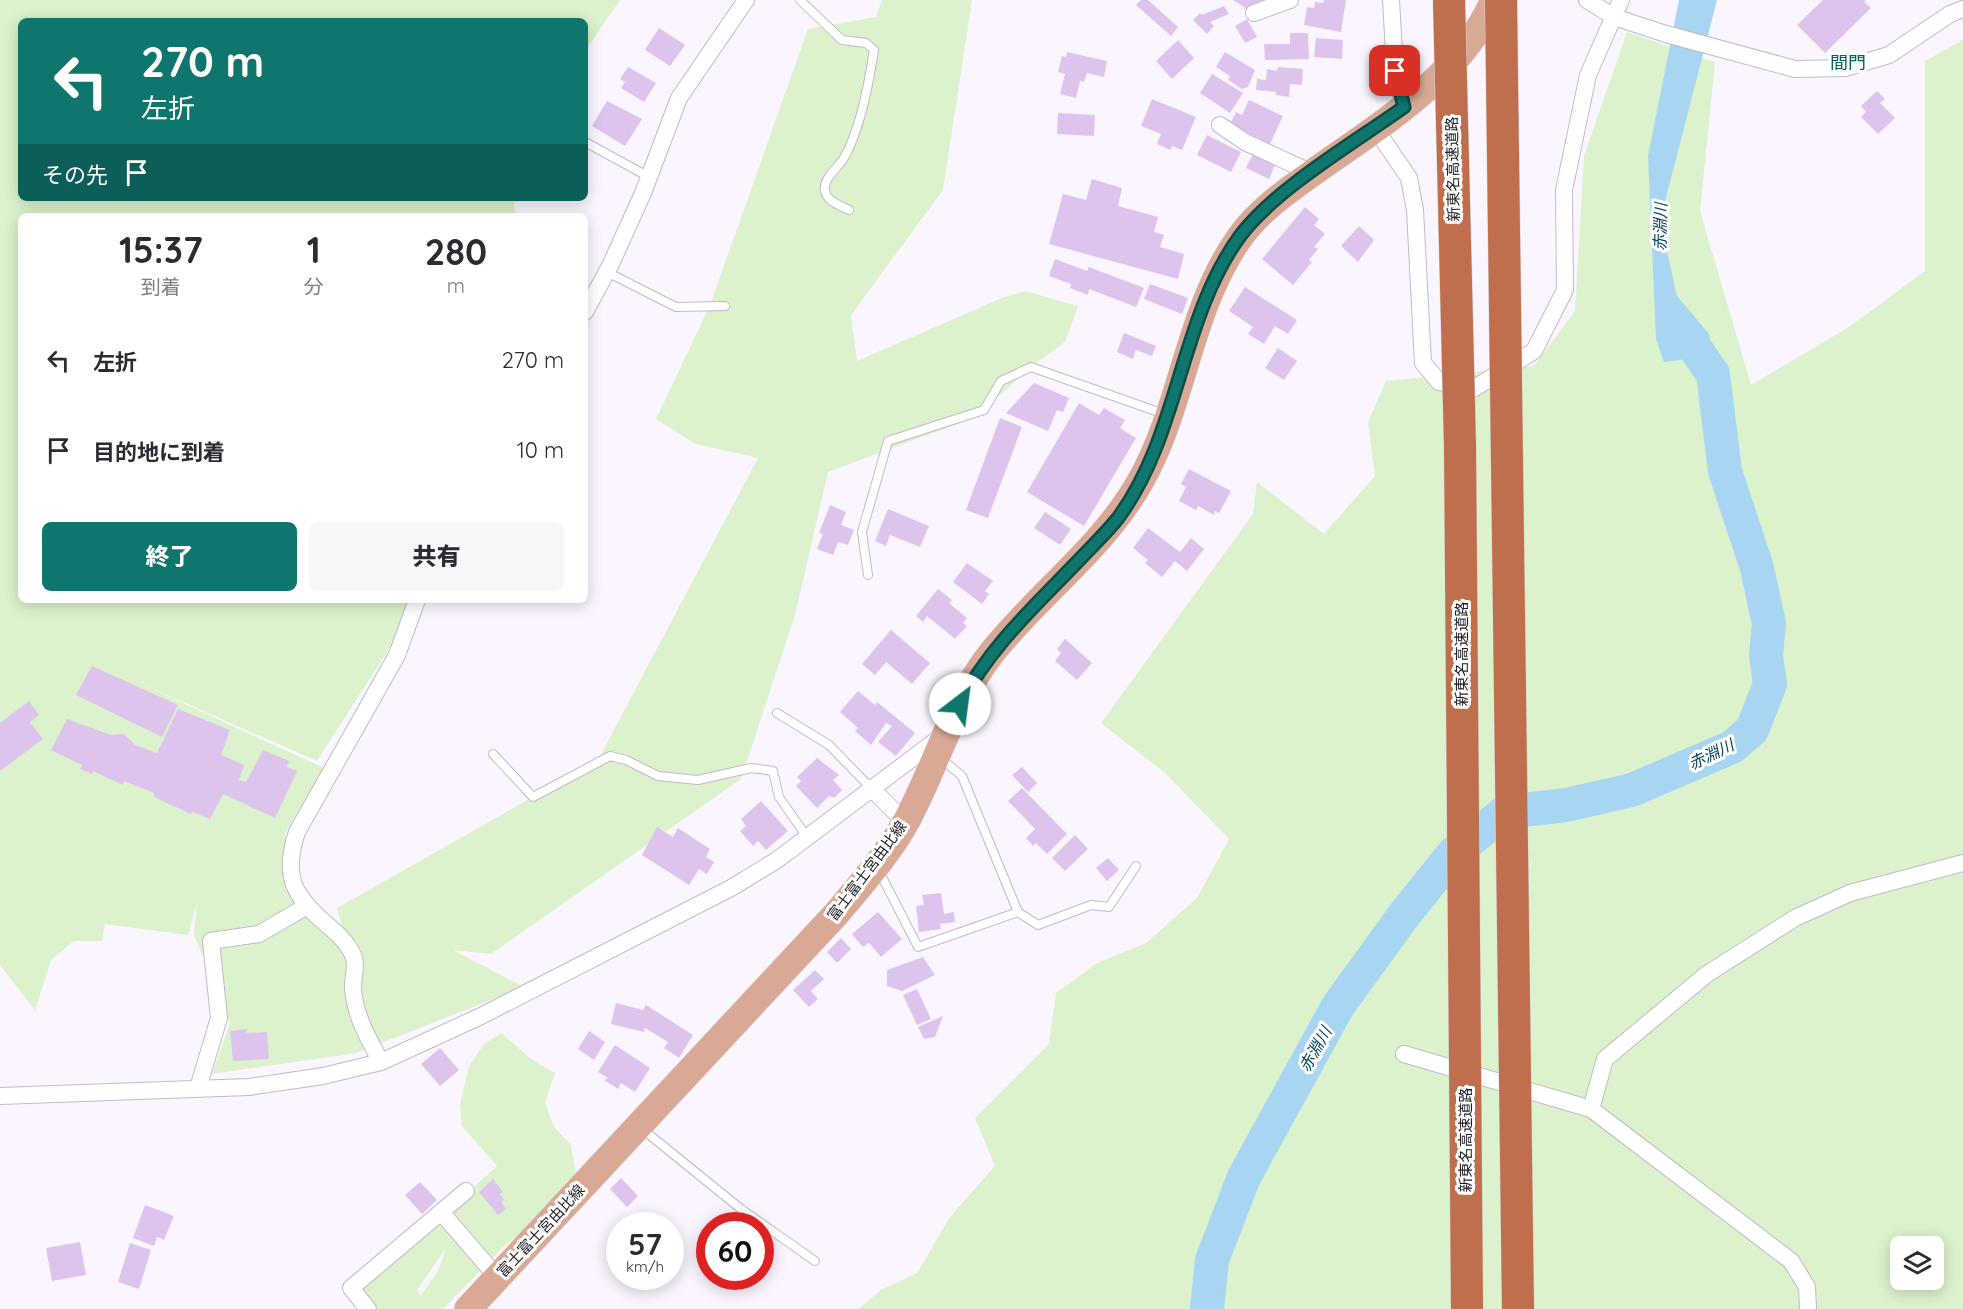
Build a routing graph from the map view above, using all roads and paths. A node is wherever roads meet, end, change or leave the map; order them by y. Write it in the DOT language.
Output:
graph roads {
  1 [pos="746,0"];
  2 [pos="800,0"];
  3 [pos="1290,0"];
  4 [pos="1391,0"];
  5 [pos="1449,0"];
  6 [pos="1494,0"];
  7 [pos="1501,0"];
  8 [pos="1587,0"];
  9 [pos="1621,0"];
  10 [pos="1963,9"];
  11 [pos="1254,13"];
  12 [pos="1614,17"];
  13 [pos="1404,107"];
  14 [pos="1220,125"];
  15 [pos="1375,128"];
  16 [pos="588,144"];
  17 [pos="1312,173"];
  18 [pos="649,177"];
  19 [pos="849,210"];
  20 [pos="607,272"];
  21 [pos="725,306"];
  22 [pos="588,307"];
  23 [pos="1168,414"];
  24 [pos="868,575"];
  25 [pos="416,603"];
  26 [pos="777,713"];
  27 [pos="941,744"];
  28 [pos="493,754"];
  29 [pos="871,788"];
  30 [pos="905,822"];
  31 [pos="807,837"];
  32 [pos="1963,863"];
  33 [pos="876,865"];
  34 [pos="1136,866"];
  35 [pos="305,907"];
  36 [pos="1018,912"];
  37 [pos="1404,1054"];
  38 [pos="381,1062"];
  39 [pos="198,1088"];
  40 [pos="0,1096"];
  41 [pos="1591,1109"];
  42 [pos="638,1126"];
  43 [pos="466,1191"];
  44 [pos="441,1212"];
  45 [pos="815,1261"];
  46 [pos="497,1277"];
  47 [pos="368,1309"];
  48 [pos="468,1309"];
  49 [pos="1467,1309"];
  50 [pos="1518,1309"];
  51 [pos="1808,1309"];
  1 -- 18 [label="street"];
  2 -- 19 [label="lane"];
  3 -- 11 [label="street"];
  4 -- 13 [label="street"];
  5 -- 49 [label="highway, 新東名高速道路, bridge"];
  6 -- 13 [label="main road, 富士富士宮由比線"];
  7 -- 50 [label="highway, bridge"];
  8 -- 12 [label="street"];
  9 -- 12 [label="street"];
  10 -- 12 [label="street"];
  12 -- 15 [label="street"];
  13 -- 15 [label="main road, 富士富士宮由比線"];
  14 -- 17 [label="street"];
  15 -- 17 [label="main road, 富士富士宮由比線"];
  16 -- 18 [label="lane"];
  17 -- 23 [label="main road, 富士富士宮由比線"];
  18 -- 20 [label="street"];
  20 -- 21 [label="lane"];
  20 -- 22 [label="street"];
  23 -- 24 [label="lane"];
  23 -- 27 [label="main road, 富士富士宮由比線"];
  25 -- 35 [label="street"];
  26 -- 29 [label="lane"];
  27 -- 29 [label="street"];
  27 -- 30 [label="main road, 富士富士宮由比線"];
  27 -- 36 [label="lane"];
  28 -- 31 [label="lane"];
  29 -- 30 [label="street"];
  29 -- 31 [label="street"];
  30 -- 33 [label="main road, 富士富士宮由比線"];
  31 -- 38 [label="street"];
  32 -- 41 [label="street"];
  33 -- 36 [label="lane"];
  33 -- 42 [label="main road, 富士富士宮由比線"];
  34 -- 36 [label="lane"];
  35 -- 38 [label="street"];
  35 -- 39 [label="street"];
  37 -- 41 [label="street"];
  38 -- 39 [label="street"];
  39 -- 40 [label="street"];
  41 -- 51 [label="street"];
  42 -- 45 [label="lane"];
  42 -- 46 [label="main road, 富士富士宮由比線"];
  43 -- 44 [label="street"];
  44 -- 46 [label="street"];
  44 -- 47 [label="street"];
  46 -- 48 [label="main road, 富士富士宮由比線"];
}
